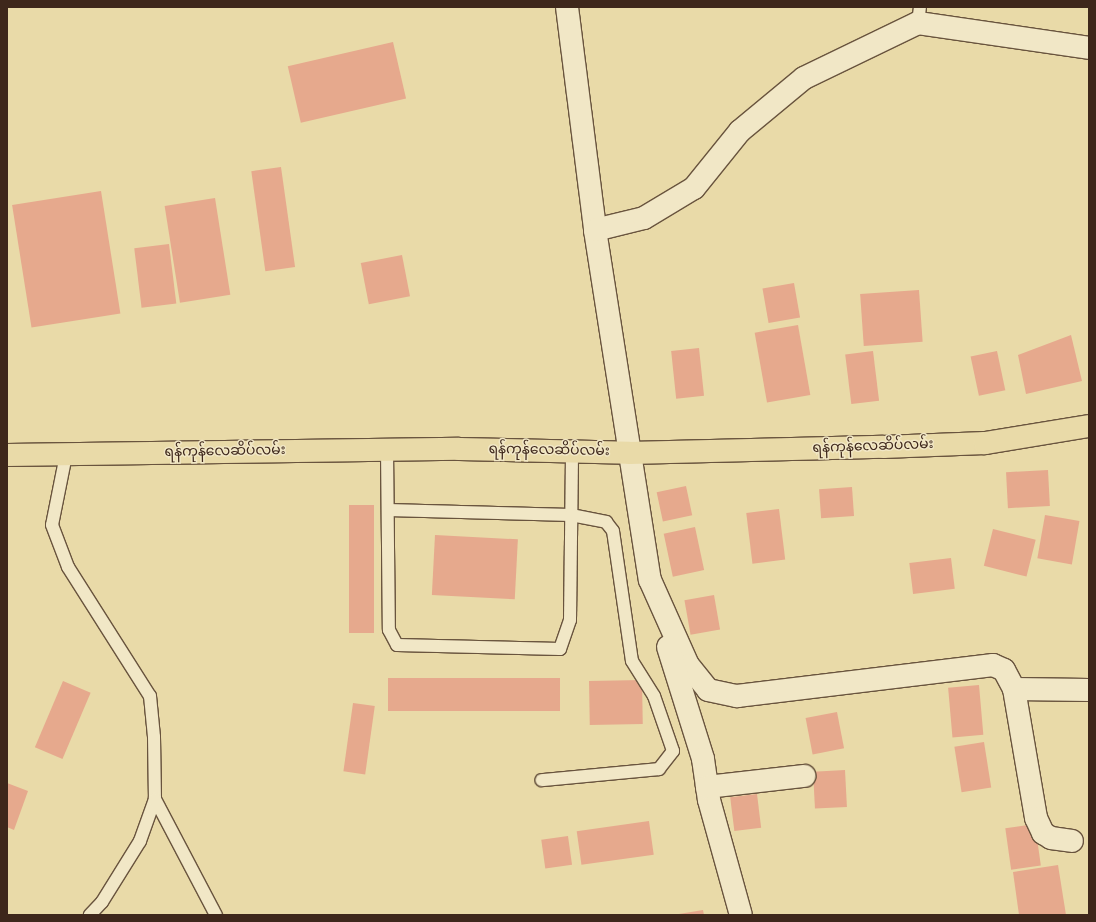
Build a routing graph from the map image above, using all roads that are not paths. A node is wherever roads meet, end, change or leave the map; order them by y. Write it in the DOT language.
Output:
graph roads {
  1 [pos="567,7"];
  2 [pos="919,15"];
  3 [pos="1089,48"];
  4 [pos="595,230"];
  5 [pos="1089,426"];
  6 [pos="387,450"];
  7 [pos="572,451"];
  8 [pos="629,453"];
  9 [pos="7,455"];
  10 [pos="66,455"];
  11 [pos="388,510"];
  12 [pos="571,515"];
  13 [pos="662,611"];
  14 [pos="1014,689"];
  15 [pos="1089,690"];
  16 [pos="804,776"];
  17 [pos="542,780"];
  18 [pos="707,787"];
  19 [pos="155,798"];
  20 [pos="1072,841"];
  21 [pos="90,915"];
  22 [pos="216,915"];
  23 [pos="741,915"];
  1 -- 4 [label="street"];
  2 -- 3 [label="street"];
  2 -- 4 [label="street"];
  4 -- 8 [label="street"];
  5 -- 8 [label="main road, ရန်ကုန်လေဆိပ်လမ်း"];
  6 -- 7 [label="main road, ရန်ကုန်လေဆိပ်လမ်း"];
  6 -- 10 [label="main road, ရန်ကုန်လေဆိပ်လမ်း"];
  6 -- 11 [label="lane"];
  7 -- 8 [label="main road, ရန်ကုန်လေဆိပ်လမ်း"];
  7 -- 12 [label="lane"];
  8 -- 13 [label="street"];
  9 -- 10 [label="main road, ရန်ကုန်လေဆိပ်လမ်း"];
  10 -- 19 [label="lane"];
  11 -- 12 [label="lane"];
  11 -- 12 [label="lane"];
  12 -- 17 [label="lane"];
  13 -- 14 [label="street"];
  13 -- 18 [label="street"];
  14 -- 15 [label="street"];
  14 -- 20 [label="street"];
  16 -- 18 [label="street"];
  18 -- 23 [label="street"];
  19 -- 21 [label="lane"];
  19 -- 22 [label="lane"];
}
